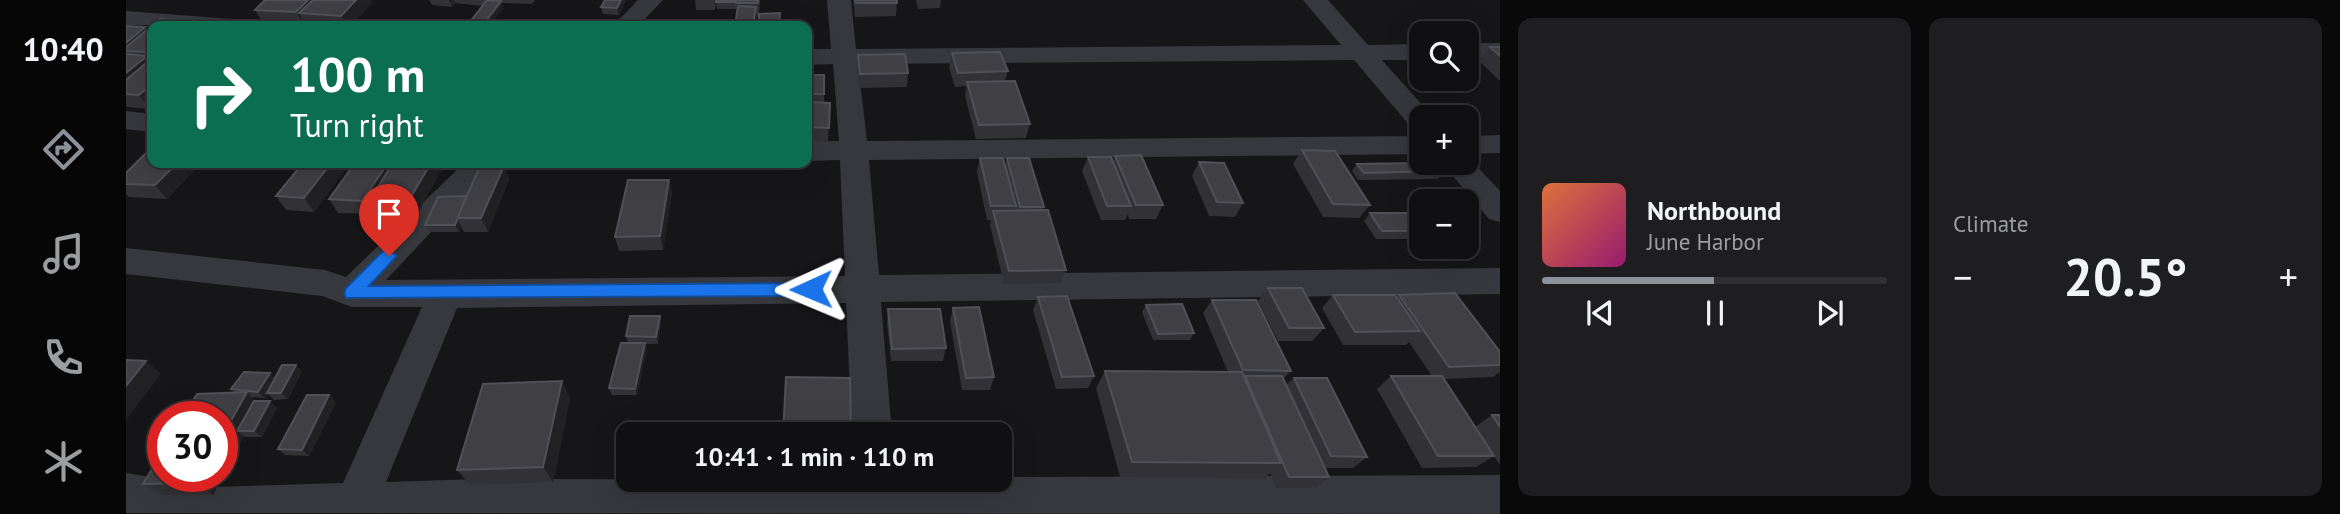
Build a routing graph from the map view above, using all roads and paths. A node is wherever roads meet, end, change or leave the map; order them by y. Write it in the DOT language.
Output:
graph roads {
  1 [pos="652,0"];
  2 [pos="839,0"];
  3 [pos="1315,0"];
  4 [pos="126,18"];
  5 [pos="166,21"];
  6 [pos="630,21"];
  7 [pos="1479,51"];
  8 [pos="1500,51"];
  9 [pos="1409,52"];
  10 [pos="1362,54"];
  11 [pos="812,57"];
  12 [pos="844,57"];
  13 [pos="1409,107"];
  14 [pos="126,120"];
  15 [pos="147,122"];
  16 [pos="1500,144"];
  17 [pos="1409,145"];
  18 [pos="1479,145"];
  19 [pos="854,150"];
  20 [pos="812,151"];
  21 [pos="476,168"];
  22 [pos="1468,175"];
  23 [pos="1500,211"];
  24 [pos="126,261"];
  25 [pos="1500,281"];
  26 [pos="863,289"];
  27 [pos="352,293"];
  28 [pos="445,294"];
  29 [pos="871,422"];
  30 [pos="852,492"];
  31 [pos="903,492"];
  32 [pos="126,493"];
  33 [pos="1497,500"];
  34 [pos="356,503"];
  35 [pos="1234,505"];
  36 [pos="1028,506"];
  37 [pos="478,507"];
  38 [pos="729,507"];
  39 [pos="209,511"];
  1 -- 6 [label="street"];
  2 -- 12 [label="street"];
  3 -- 10 [label="street"];
  4 -- 5 [label="street"];
  7 -- 8 [label="street"];
  9 -- 10 [label="street"];
  10 -- 12 [label="street"];
  10 -- 13 [label="street"];
  11 -- 12 [label="street"];
  12 -- 19 [label="street"];
  14 -- 15 [label="street"];
  16 -- 18 [label="street"];
  17 -- 19 [label="street"];
  19 -- 20 [label="street"];
  19 -- 26 [label="street"];
  21 -- 27 [label="street"];
  22 -- 23 [label="street"];
  24 -- 27 [label="street"];
  25 -- 26 [label="street"];
  26 -- 28 [label="street"];
  26 -- 29 [label="street"];
  27 -- 28 [label="street"];
  28 -- 34 [label="street"];
  30 -- 38 [label="street"];
  31 -- 36 [label="street"];
  32 -- 39 [label="street"];
  33 -- 35 [label="street"];
  34 -- 37 [label="street"];
  34 -- 39 [label="street"];
  35 -- 36 [label="street"];
  37 -- 38 [label="street"];
}
